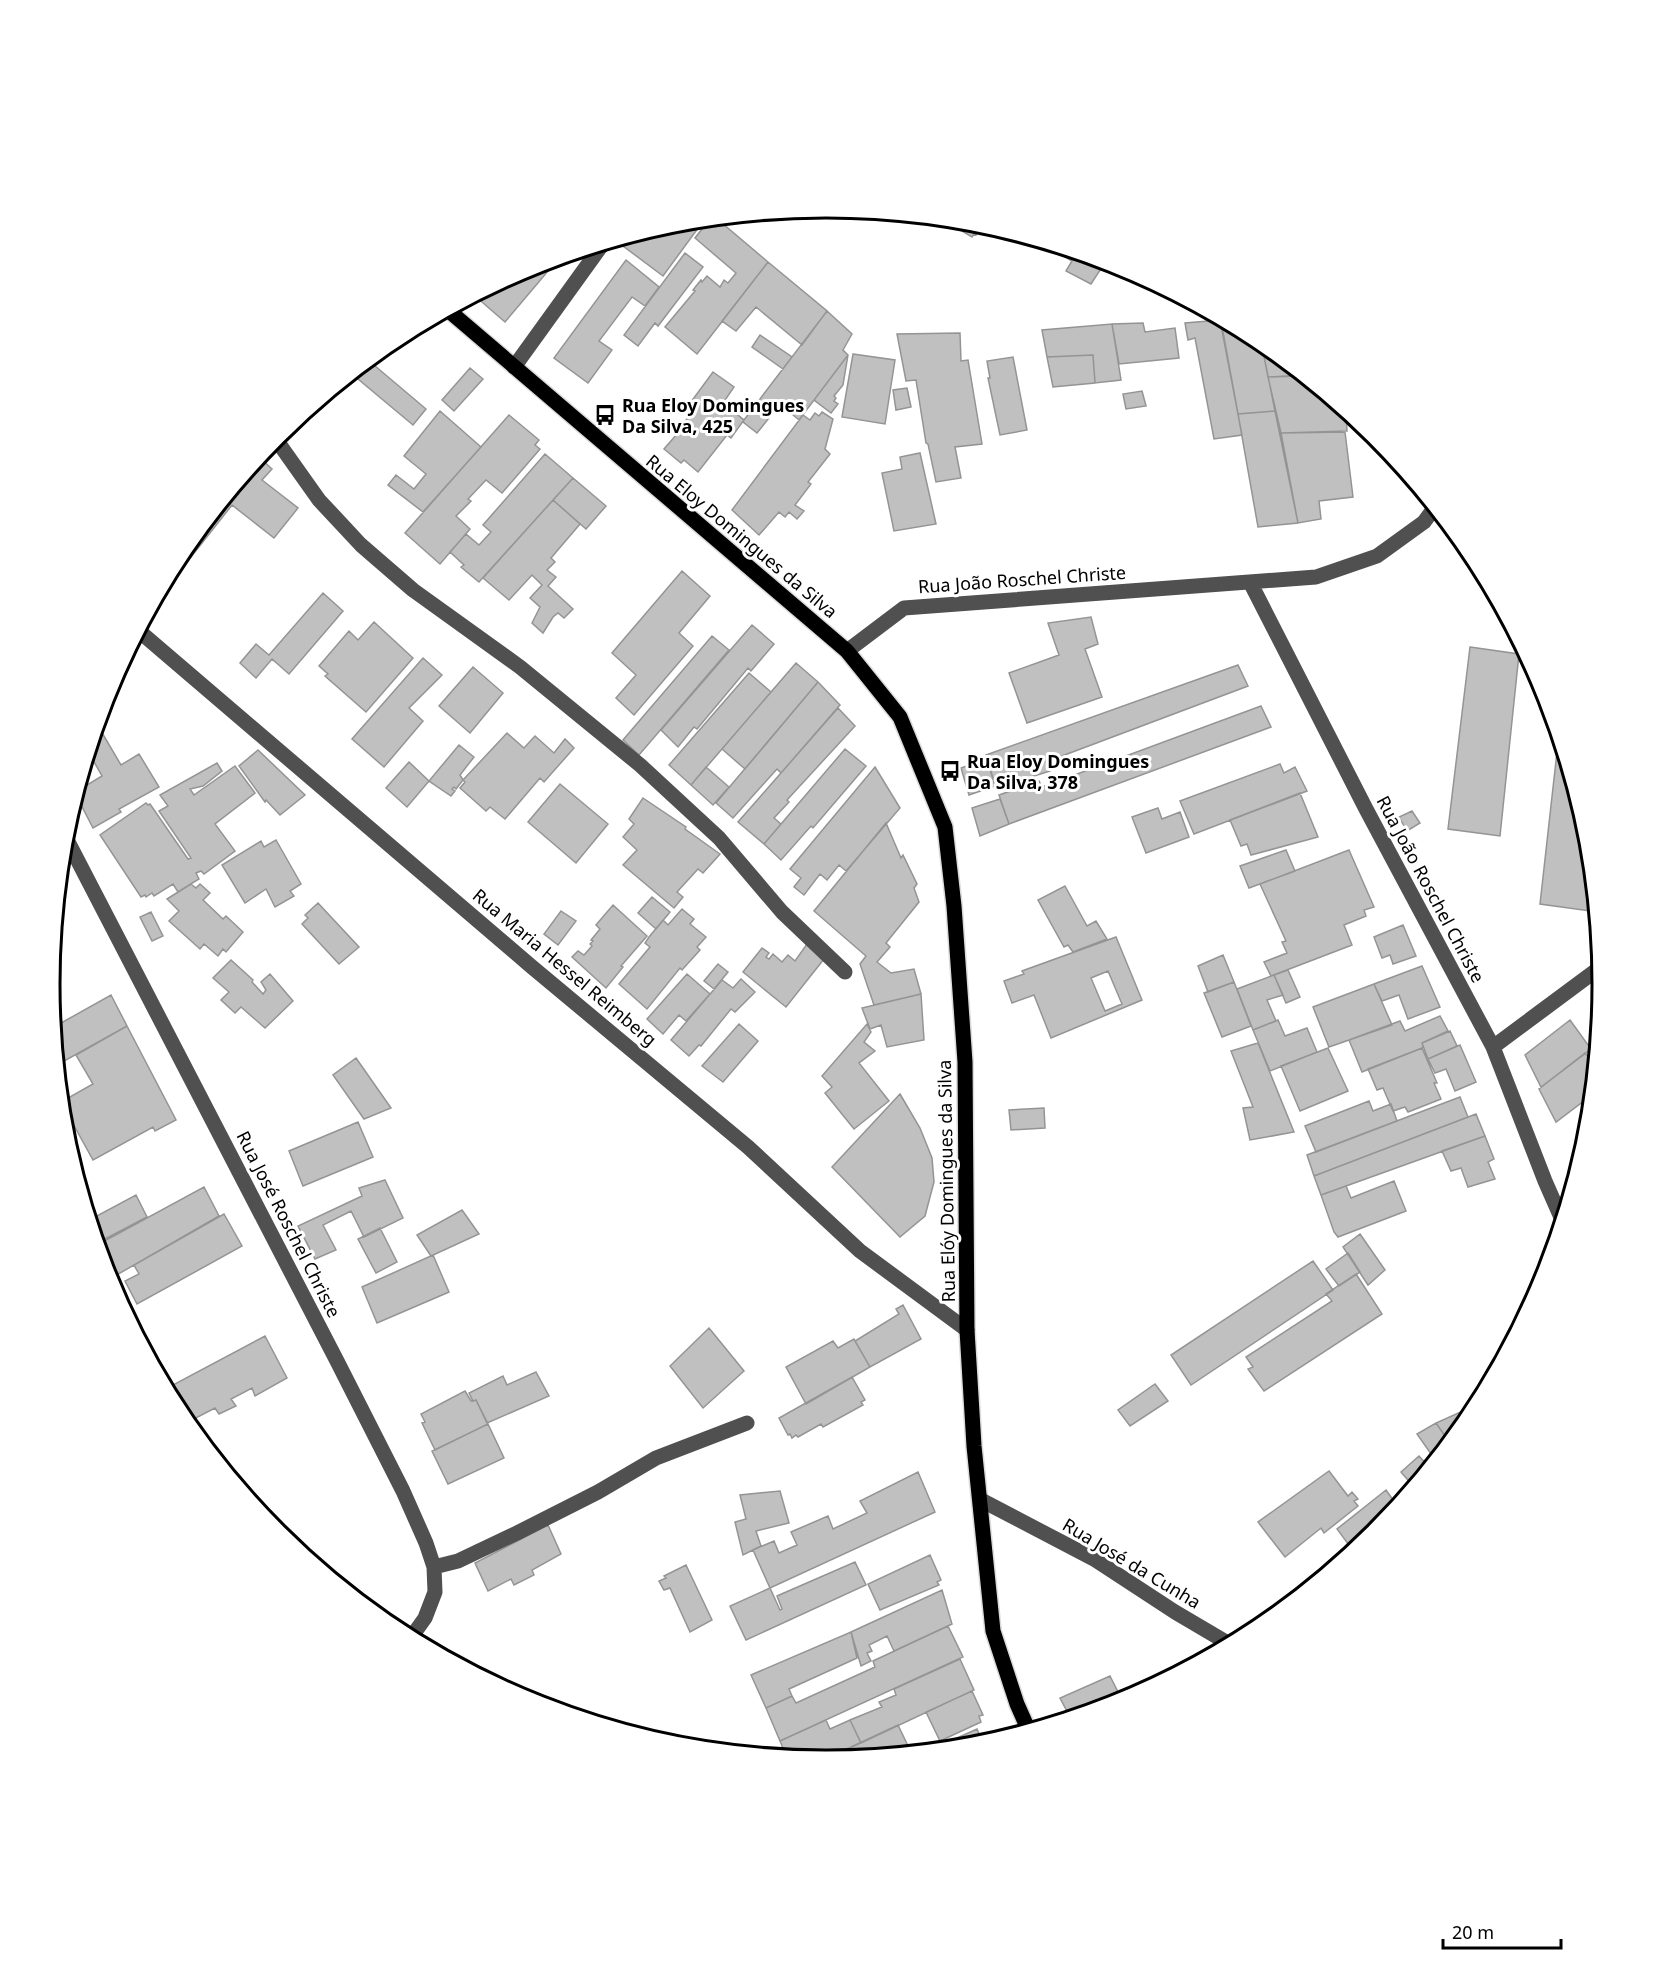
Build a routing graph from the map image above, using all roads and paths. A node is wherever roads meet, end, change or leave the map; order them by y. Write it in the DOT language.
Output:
graph roads {
  1 [pos="595,254"];
  2 [pos="454,315"];
  3 [pos="514,367"];
  4 [pos="281,447"];
  5 [pos="1431,513"];
  6 [pos="1250,582"];
  7 [pos="144,635"];
  8 [pos="847,651"];
  9 [pos="72,850"];
  10 [pos="845,972"];
  11 [pos="1593,973"];
  12 [pos="1493,1047"];
  13 [pos="1558,1211"];
  14 [pos="967,1330"];
  15 [pos="747,1423"];
  16 [pos="981,1500"];
  17 [pos="434,1567"];
  18 [pos="416,1631"];
  19 [pos="1223,1640"];
  20 [pos="1026,1725"];
  1 -- 3 [label="street"];
  2 -- 3 [label="main road, Rua Eloy Domingues da Silva"];
  3 -- 8 [label="main road, Rua Eloy Domingues da Silva"];
  4 -- 10 [label="street"];
  5 -- 6 [label="street, Rua João Roschel Christe"];
  6 -- 8 [label="street, Rua João Roschel Christe"];
  6 -- 12 [label="street, Rua João Roschel Christe"];
  7 -- 14 [label="street, Rua Maria Hessel Reimberg"];
  8 -- 14 [label="main road, Rua Elóy Domingues da Silva"];
  9 -- 17 [label="street, Rua José Roschel Christe"];
  11 -- 12 [label="street"];
  12 -- 13 [label="street, Rua João Roschel Christe"];
  14 -- 16 [label="main road, Rua Elóy Domingues da Silva"];
  15 -- 17 [label="street"];
  16 -- 19 [label="street, Rua José da Cunha"];
  16 -- 20 [label="main road, Rua Elóy Domingues da Silva"];
  17 -- 18 [label="street, Rua José Roschel Christe"];
}
